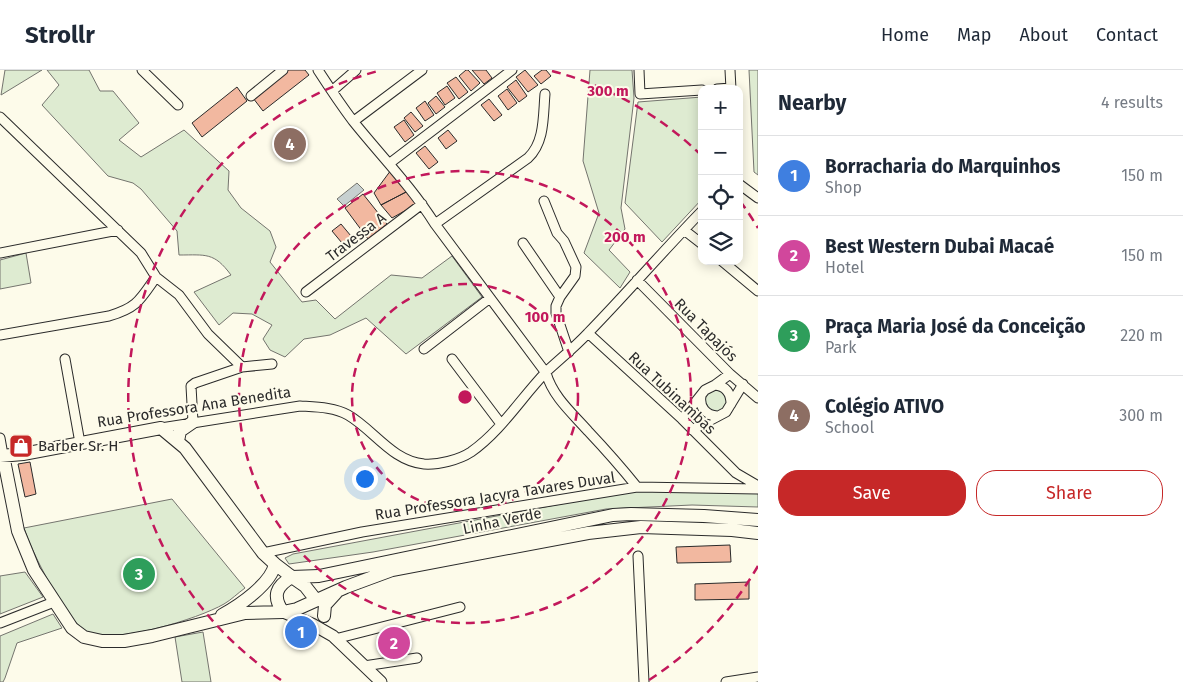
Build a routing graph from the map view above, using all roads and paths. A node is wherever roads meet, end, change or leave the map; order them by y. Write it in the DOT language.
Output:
graph roads {
  1 [pos="143,70"];
  2 [pos="283,70"];
  3 [pos="318,70"];
  4 [pos="356,70"];
  5 [pos="422,70"];
  6 [pos="512,70"];
  7 [pos="639,70"];
  8 [pos="730,70"];
  9 [pos="731,85"];
  10 [pos="698,90"];
  11 [pos="332,91"];
  12 [pos="545,94"];
  13 [pos="250,96"];
  14 [pos="178,105"];
  15 [pos="0,117"];
  16 [pos="354,121"];
  17 [pos="390,163"];
  18 [pos="743,187"];
  19 [pos="758,198"];
  20 [pos="544,201"];
  21 [pos="422,204"];
  22 [pos="698,215"];
  23 [pos="435,224"];
  24 [pos="118,230"];
  25 [pos="684,230"];
  26 [pos="698,241"];
  27 [pos="523,243"];
  28 [pos="0,247"];
  29 [pos="11,251"];
  30 [pos="0,253"];
  31 [pos="727,265"];
  32 [pos="156,277"];
  33 [pos="637,280"];
  34 [pos="758,290"];
  35 [pos="306,292"];
  36 [pos="560,297"];
  37 [pos="490,298"];
  38 [pos="588,333"];
  39 [pos="0,335"];
  40 [pos="424,349"];
  41 [pos="568,352"];
  42 [pos="65,359"];
  43 [pos="452,359"];
  44 [pos="272,364"];
  45 [pos="242,367"];
  46 [pos="546,373"];
  47 [pos="730,374"];
  48 [pos="742,384"];
  49 [pos="715,385"];
  50 [pos="701,396"];
  51 [pos="758,398"];
  52 [pos="731,404"];
  53 [pos="717,416"];
  54 [pos="682,419"];
  55 [pos="193,422"];
  56 [pos="501,424"];
  57 [pos="161,428"];
  58 [pos="692,430"];
  59 [pos="0,438"];
  60 [pos="178,441"];
  61 [pos="80,443"];
  62 [pos="23,454"];
  63 [pos="1,455"];
  64 [pos="736,473"];
  65 [pos="6,475"];
  66 [pos="637,487"];
  67 [pos="733,488"];
  68 [pos="758,488"];
  69 [pos="758,520"];
  70 [pos="758,533"];
  71 [pos="263,553"];
  72 [pos="638,556"];
  73 [pos="275,564"];
  74 [pos="292,577"];
  75 [pos="346,587"];
  76 [pos="316,600"];
  77 [pos="54,602"];
  78 [pos="460,607"];
  79 [pos="283,612"];
  80 [pos="324,616"];
  81 [pos="214,620"];
  82 [pos="0,623"];
  83 [pos="334,637"];
  84 [pos="417,658"];
  85 [pos="364,666"];
  86 [pos="758,677"];
  87 [pos="380,682"];
  88 [pos="644,682"];
  89 [pos="726,682"];
  1 -- 14 [label="street"];
  2 -- 13 [label="street"];
  3 -- 11 [label="street"];
  4 -- 11 [label="street"];
  5 -- 16 [label="street"];
  6 -- 17 [label="street"];
  7 -- 10 [label="street"];
  8 -- 9 [label="street"];
  11 -- 16 [label="street"];
  12 -- 23 [label="street"];
  15 -- 24 [label="street"];
  16 -- 17 [label="street"];
  17 -- 21 [label="street"];
  18 -- 19 [label="street"];
  20 -- 36 [label="street"];
  21 -- 23 [label="street"];
  21 -- 35 [label="street, Travessa A"];
  22 -- 25 [label="street, Rua Professora Ana Benedita"];
  23 -- 37 [label="street"];
  24 -- 29 [label="street"];
  24 -- 32 [label="street"];
  25 -- 26 [label="street"];
  25 -- 33 [label="street, Rua Professora Ana Benedita"];
  27 -- 36 [label="street"];
  28 -- 29 [label="street"];
  29 -- 30 [label="street"];
  31 -- 34 [label="street"];
  32 -- 39 [label="street"];
  32 -- 45 [label="street"];
  33 -- 38 [label="street, Rua Professora Ana Benedita"];
  33 -- 47 [label="street, Rua Tapajós"];
  36 -- 41 [label="street"];
  37 -- 40 [label="street"];
  37 -- 46 [label="street"];
  38 -- 41 [label="street, Rua Professora Ana Benedita"];
  38 -- 54 [label="street, Rua Tubinambás"];
  41 -- 46 [label="street, Rua Professora Ana Benedita"];
  42 -- 61 [label="street, Rua Professora Ana Benedita"];
  43 -- 56 [label="street"];
  44 -- 45 [label="street"];
  45 -- 55 [label="street"];
  46 -- 56 [label="street, Rua Professora Ana Benedita"];
  46 -- 66 [label="street"];
  47 -- 48 [label="street, Rua Tapajós"];
  47 -- 49 [label="street"];
  48 -- 51 [label="street, Rua Tapajós"];
  48 -- 52 [label="street"];
  49 -- 50 [label="street"];
  49 -- 52 [label="street"];
  50 -- 53 [label="street"];
  50 -- 54 [label="street"];
  52 -- 53 [label="street"];
  53 -- 58 [label="street"];
  54 -- 58 [label="street, Rua Tubinambás"];
  55 -- 56 [label="street, Rua Professora Ana Benedita"];
  55 -- 57 [label="street, Rua Professora Ana Benedita"];
  55 -- 60 [label="highway"];
  57 -- 60 [label="highway"];
  57 -- 61 [label="highway, Rua Professora Ana Benedita"];
  58 -- 64 [label="street, Rua Tubinambás"];
  59 -- 63 [label="street"];
  60 -- 71 [label="highway"];
  61 -- 62 [label="highway, Rua Professora Ana Benedita"];
  62 -- 63 [label="highway, Rua Professora Ana Benedita"];
  62 -- 65 [label="highway"];
  63 -- 65 [label="highway, Linha Verde"];
  64 -- 67 [label="street"];
  64 -- 68 [label="street, Rua Professora Jacyra Tavares Duval"];
  65 -- 77 [label="highway, Linha Verde"];
  66 -- 67 [label="street, Rua Professora Jacyra Tavares Duval"];
  66 -- 71 [label="street, Rua Professora Jacyra Tavares Duval"];
  67 -- 68 [label="street, Rua Professora Jacyra Tavares Duval"];
  69 -- 74 [label="highway, Linha Verde"];
  70 -- 75 [label="highway, Linha Verde"];
  71 -- 73 [label="highway"];
  72 -- 88 [label="street"];
  73 -- 74 [label="highway"];
  73 -- 81 [label="highway"];
  74 -- 76 [label="highway"];
  74 -- 79 [label="highway"];
  75 -- 76 [label="highway, Linha Verde"];
  75 -- 80 [label="highway"];
  76 -- 79 [label="highway, Linha Verde"];
  76 -- 80 [label="main road"];
  77 -- 81 [label="highway, Linha Verde"];
  77 -- 82 [label="street"];
  78 -- 83 [label="street"];
  79 -- 81 [label="highway, Linha Verde"];
  79 -- 83 [label="main road"];
  80 -- 83 [label="main road"];
  83 -- 85 [label="main road"];
  84 -- 85 [label="street"];
  85 -- 87 [label="main road"];
  86 -- 89 [label="street"];
}
